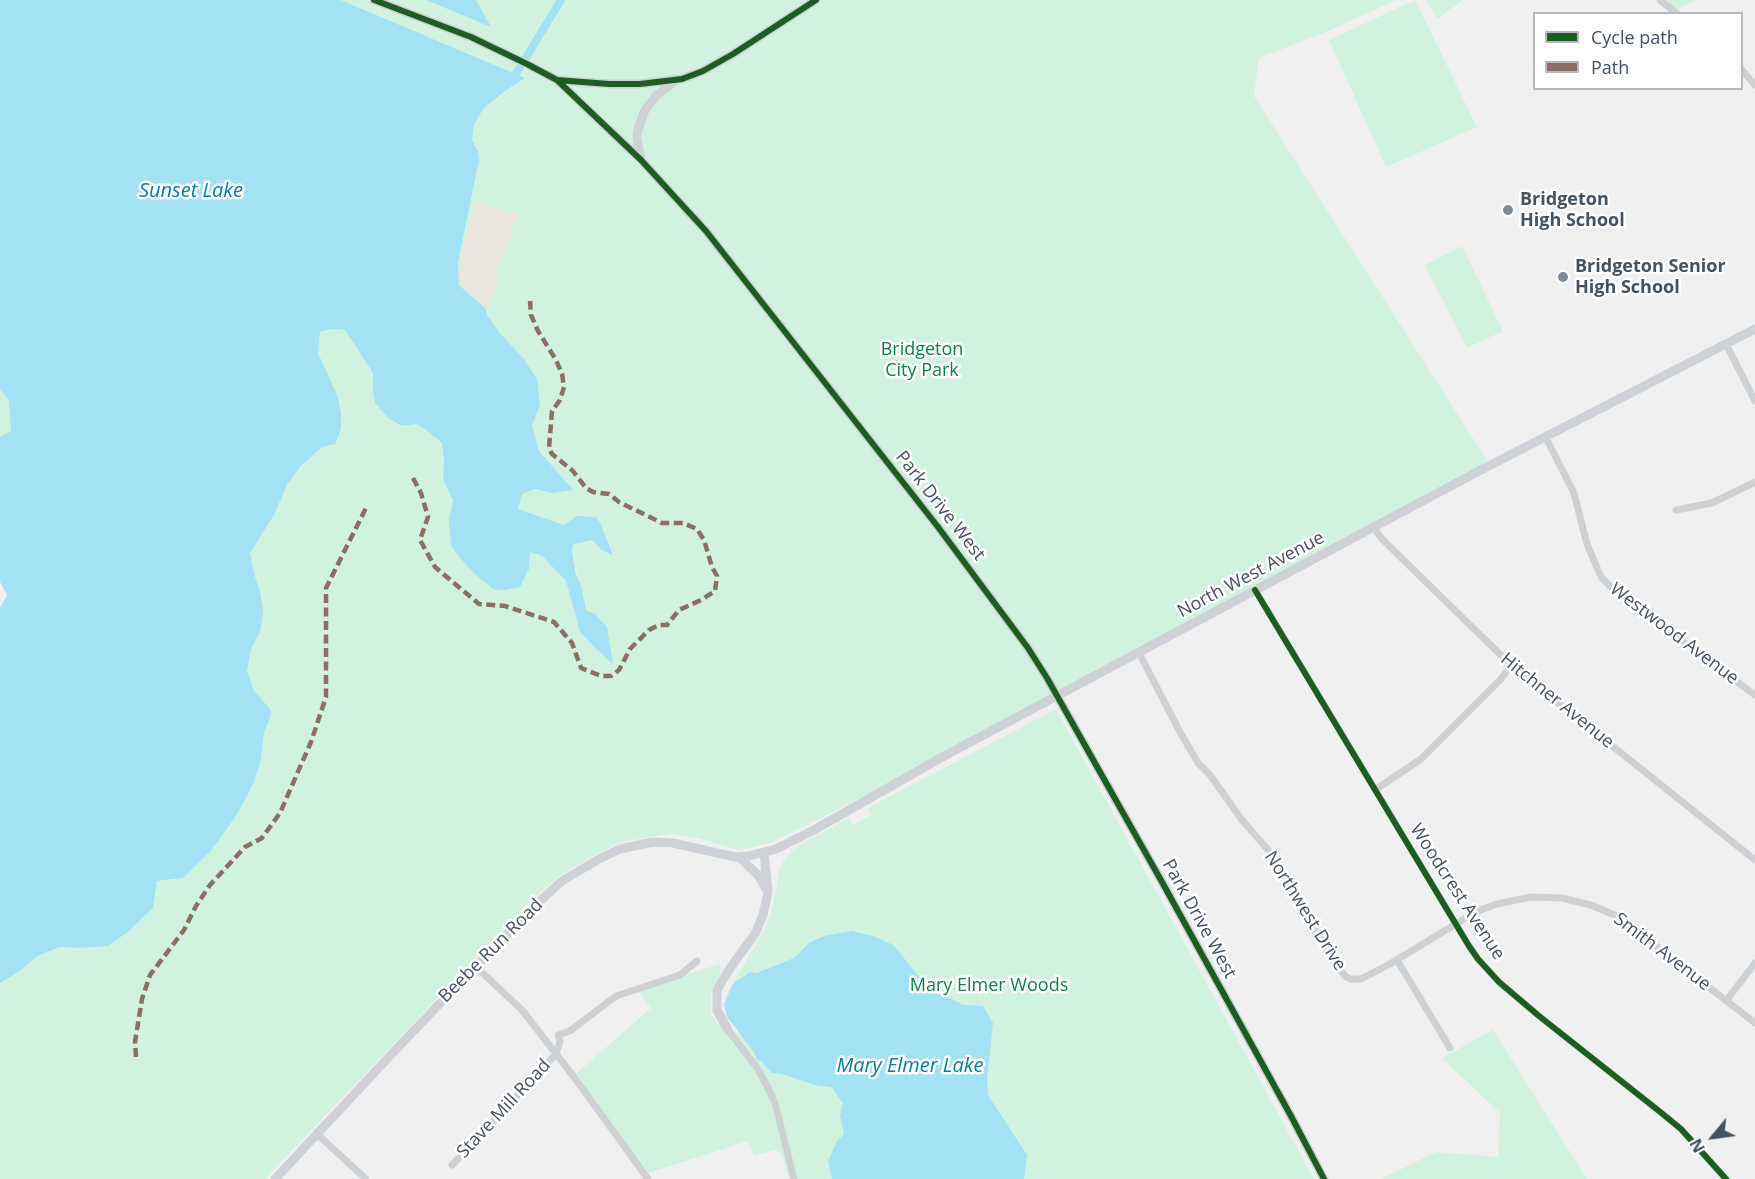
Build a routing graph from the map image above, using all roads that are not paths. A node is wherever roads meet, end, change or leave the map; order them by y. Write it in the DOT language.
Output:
graph roads {
  1 [pos="374,0"];
  2 [pos="816,0"];
  3 [pos="1660,0"];
  4 [pos="1675,12"];
  5 [pos="1743,71"];
  6 [pos="557,80"];
  7 [pos="677,80"];
  8 [pos="1755,85"];
  9 [pos="641,160"];
  10 [pos="1755,329"];
  11 [pos="1726,344"];
  12 [pos="1755,400"];
  13 [pos="1545,436"];
  14 [pos="1755,482"];
  15 [pos="1676,510"];
  16 [pos="1373,527"];
  17 [pos="1255,590"];
  18 [pos="1139,653"];
  19 [pos="1511,665"];
  20 [pos="1755,695"];
  21 [pos="1058,696"];
  22 [pos="1375,790"];
  23 [pos="764,853"];
  24 [pos="739,857"];
  25 [pos="1755,860"];
  26 [pos="768,892"];
  27 [pos="1456,924"];
  28 [pos="1397,960"];
  29 [pos="697,961"];
  30 [pos="1755,963"];
  31 [pos="475,966"];
  32 [pos="1726,1001"];
  33 [pos="1755,1023"];
  34 [pos="728,1030"];
  35 [pos="1450,1048"];
  36 [pos="556,1054"];
  37 [pos="317,1134"];
  38 [pos="452,1165"];
  39 [pos="275,1179"];
  40 [pos="366,1179"];
  41 [pos="648,1179"];
  42 [pos="794,1179"];
  43 [pos="1324,1179"];
  44 [pos="1726,1179"];
  1 -- 6 [label="street, Park Drive West"];
  2 -- 7 [label="street"];
  3 -- 4 [label="street"];
  5 -- 8 [label="street"];
  6 -- 7 [label="street"];
  6 -- 9 [label="street, Park Drive West"];
  7 -- 9 [label="street"];
  9 -- 21 [label="street, Park Drive West"];
  10 -- 11 [label="street, North West Avenue"];
  11 -- 12 [label="street"];
  11 -- 13 [label="street, North West Avenue"];
  13 -- 16 [label="street, North West Avenue"];
  13 -- 20 [label="street, Westwood Avenue"];
  14 -- 15 [label="street"];
  16 -- 17 [label="street, North West Avenue"];
  16 -- 19 [label="street, Hitchner Avenue"];
  17 -- 18 [label="street, North West Avenue"];
  17 -- 22 [label="street, Woodcrest Avenue"];
  18 -- 21 [label="street, North West Avenue"];
  18 -- 28 [label="street, Northwest Drive"];
  19 -- 22 [label="street"];
  19 -- 25 [label="street, Hitchner Avenue"];
  21 -- 23 [label="street, North West Avenue"];
  21 -- 43 [label="street, Park Drive West"];
  22 -- 27 [label="street, Woodcrest Avenue"];
  23 -- 24 [label="street, Beebe Run Road"];
  23 -- 26 [label="street"];
  24 -- 26 [label="street"];
  24 -- 31 [label="street, Beebe Run Road"];
  26 -- 34 [label="street"];
  27 -- 28 [label="street, Smith Avenue"];
  27 -- 32 [label="street, Smith Avenue"];
  27 -- 44 [label="street, Woodcrest Avenue"];
  28 -- 35 [label="street"];
  29 -- 36 [label="street, Stave Mill Road"];
  30 -- 32 [label="street"];
  31 -- 36 [label="street"];
  31 -- 37 [label="street, Beebe Run Road"];
  32 -- 33 [label="street, Smith Avenue"];
  34 -- 42 [label="street"];
  36 -- 38 [label="street, Stave Mill Road"];
  36 -- 41 [label="street"];
  37 -- 39 [label="street, Beebe Run Road"];
  37 -- 40 [label="street"];
}
